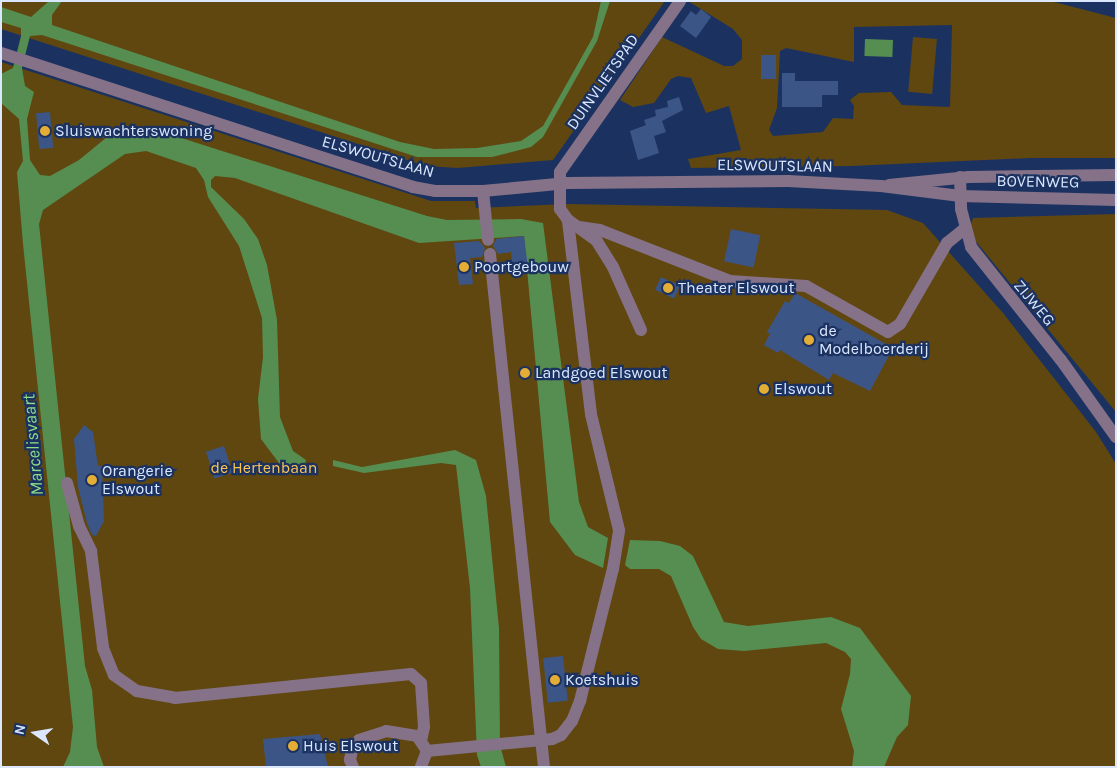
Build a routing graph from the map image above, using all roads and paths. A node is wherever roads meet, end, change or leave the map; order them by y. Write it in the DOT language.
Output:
graph roads {
  1 [pos="680,1"];
  2 [pos="7,55"];
  3 [pos="1116,175"];
  4 [pos="960,178"];
  5 [pos="560,184"];
  6 [pos="881,186"];
  7 [pos="482,191"];
  8 [pos="960,196"];
  9 [pos="1116,200"];
  10 [pos="574,224"];
  11 [pos="964,229"];
  12 [pos="488,240"];
  13 [pos="490,254"];
  14 [pos="641,330"];
  15 [pos="1116,437"];
  16 [pos="67,483"];
  17 [pos="542,742"];
  18 [pos="424,746"];
  19 [pos="353,767"];
  20 [pos="421,767"];
  21 [pos="544,767"];
  1 -- 5 [label="street, DUINVLIETSPAD"];
  2 -- 7 [label="street, ELSWOUTSLAAN"];
  3 -- 4 [label="street, BOVENWEG"];
  4 -- 6 [label="street, ELSWOUTSLAAN"];
  4 -- 8 [label="street, ZIJWEG"];
  5 -- 6 [label="street, ELSWOUTSLAAN"];
  5 -- 7 [label="street, ELSWOUTSLAAN"];
  5 -- 10 [label="street, DUINVLIETSPAD"];
  6 -- 8 [label="street, ELSWOUTSLAAN"];
  7 -- 12 [label="street"];
  8 -- 9 [label="street, BOVENWEG"];
  8 -- 11 [label="street, ZIJWEG"];
  10 -- 11 [label="street"];
  10 -- 14 [label="street"];
  10 -- 17 [label="street, DUINVLIETSPAD"];
  11 -- 15 [label="street, ZIJWEG"];
  13 -- 17 [label="street"];
  16 -- 18 [label="street"];
  17 -- 18 [label="street"];
  17 -- 21 [label="street"];
  18 -- 19 [label="street"];
  18 -- 20 [label="street"];
}
